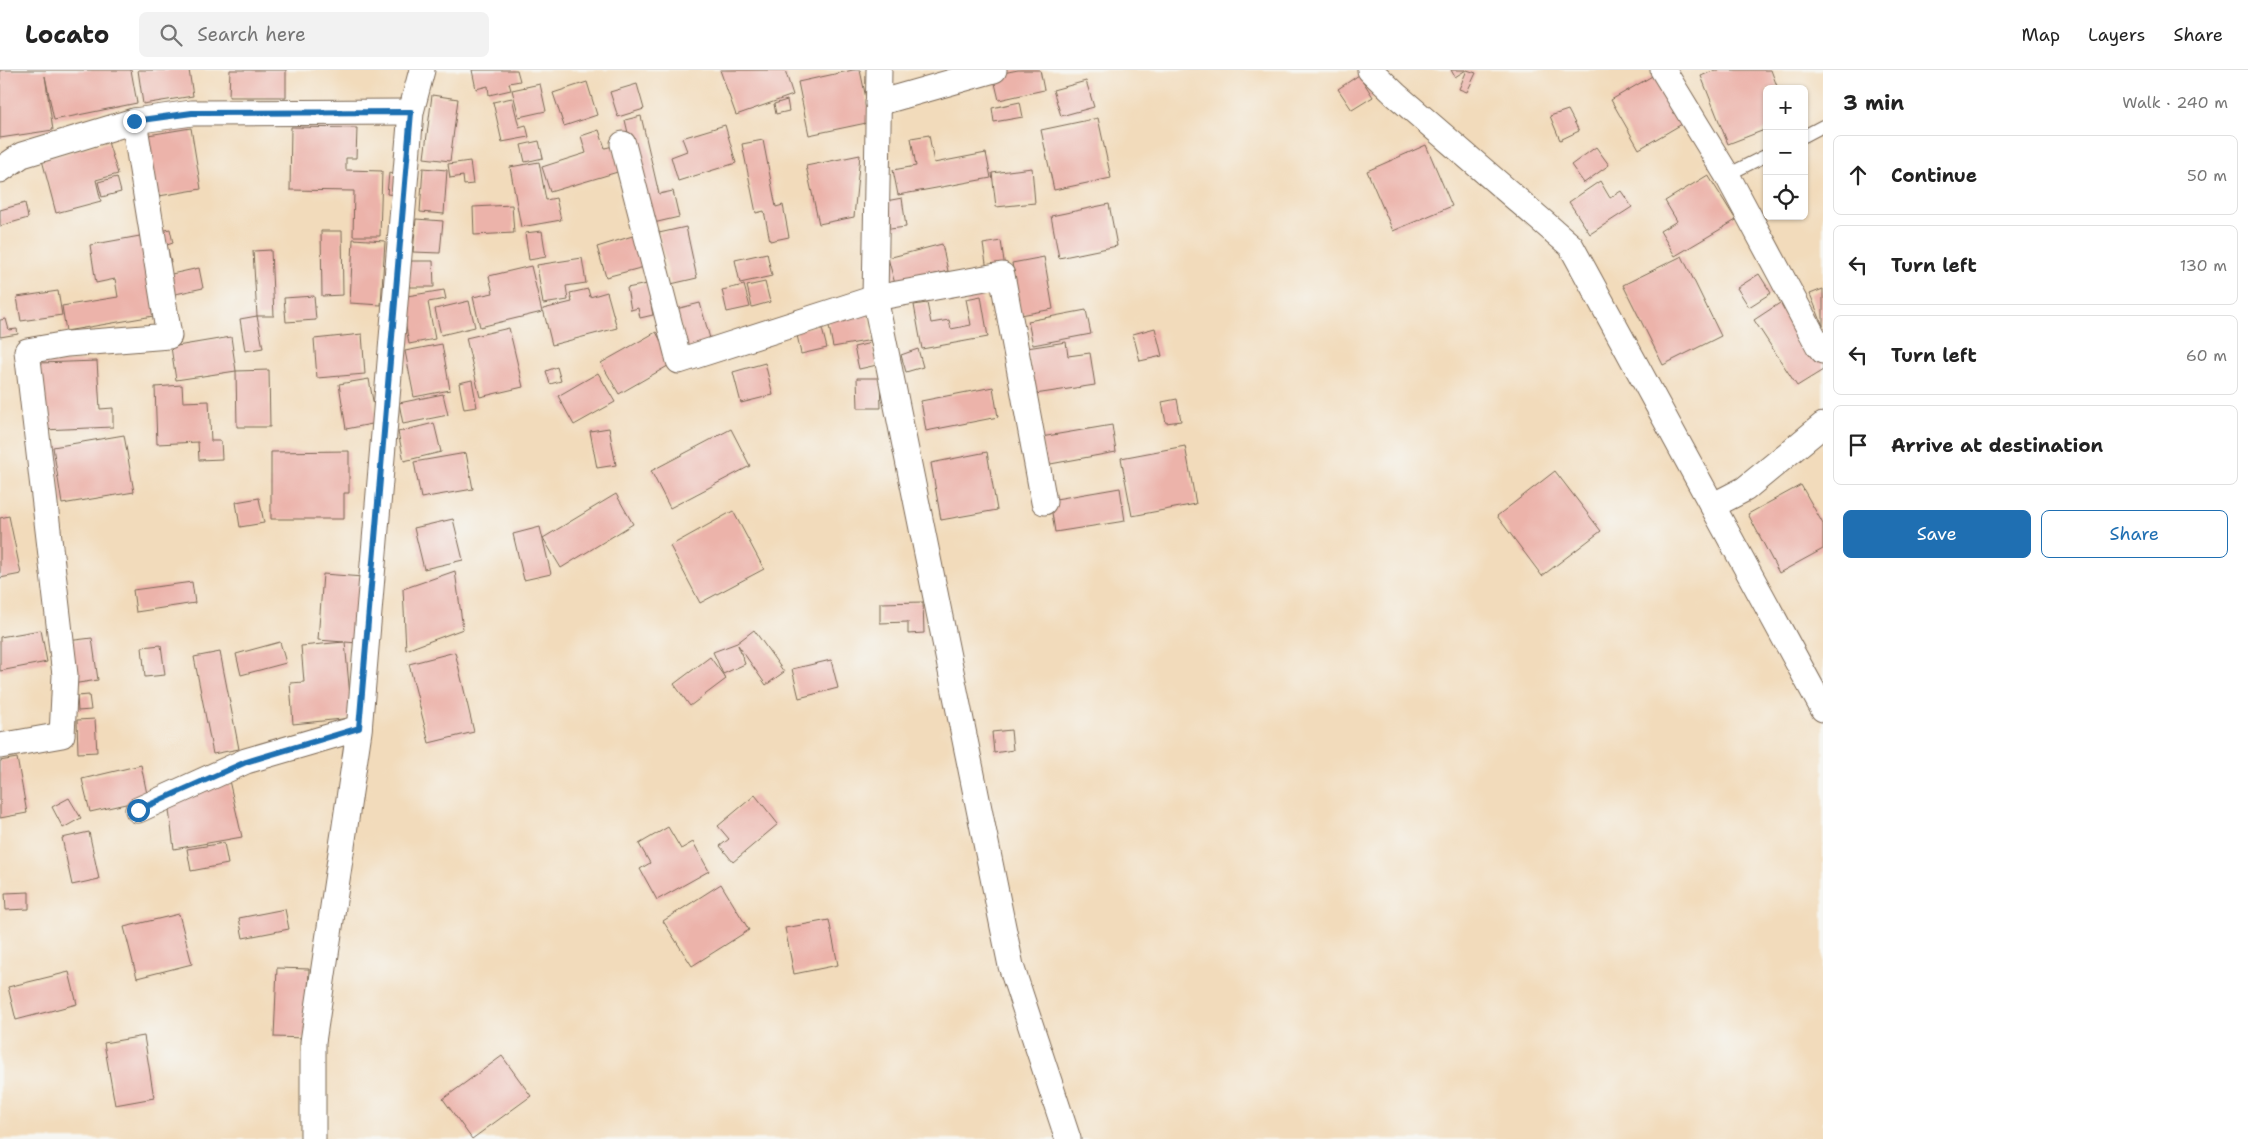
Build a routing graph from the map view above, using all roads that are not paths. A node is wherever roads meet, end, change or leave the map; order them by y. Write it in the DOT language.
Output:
graph roads {
  1 [pos="422,70"];
  2 [pos="879,70"];
  3 [pos="994,70"];
  4 [pos="1370,70"];
  5 [pos="1663,70"];
  6 [pos="878,103"];
  7 [pos="411,112"];
  8 [pos="134,121"];
  9 [pos="1823,126"];
  10 [pos="1808,134"];
  11 [pos="623,144"];
  12 [pos="1763,157"];
  13 [pos="0,170"];
  14 [pos="1727,175"];
  15 [pos="875,298"];
  16 [pos="1823,350"];
  17 [pos="1823,425"];
  18 [pos="1044,502"];
  19 [pos="1714,505"];
  20 [pos="1823,709"];
  21 [pos="359,728"];
  22 [pos="0,746"];
  23 [pos="138,810"];
  24 [pos="312,1139"];
  25 [pos="1068,1139"];
  1 -- 7 [label="street"];
  2 -- 6 [label="street"];
  3 -- 6 [label="street"];
  4 -- 19 [label="street"];
  5 -- 14 [label="street"];
  6 -- 15 [label="street"];
  7 -- 8 [label="street"];
  7 -- 21 [label="street"];
  8 -- 13 [label="street"];
  8 -- 22 [label="street"];
  9 -- 10 [label="lane"];
  11 -- 15 [label="street"];
  12 -- 14 [label="lane"];
  14 -- 16 [label="street"];
  15 -- 18 [label="street"];
  15 -- 25 [label="street"];
  17 -- 19 [label="street"];
  19 -- 20 [label="street"];
  21 -- 23 [label="street"];
  21 -- 24 [label="street"];
}
